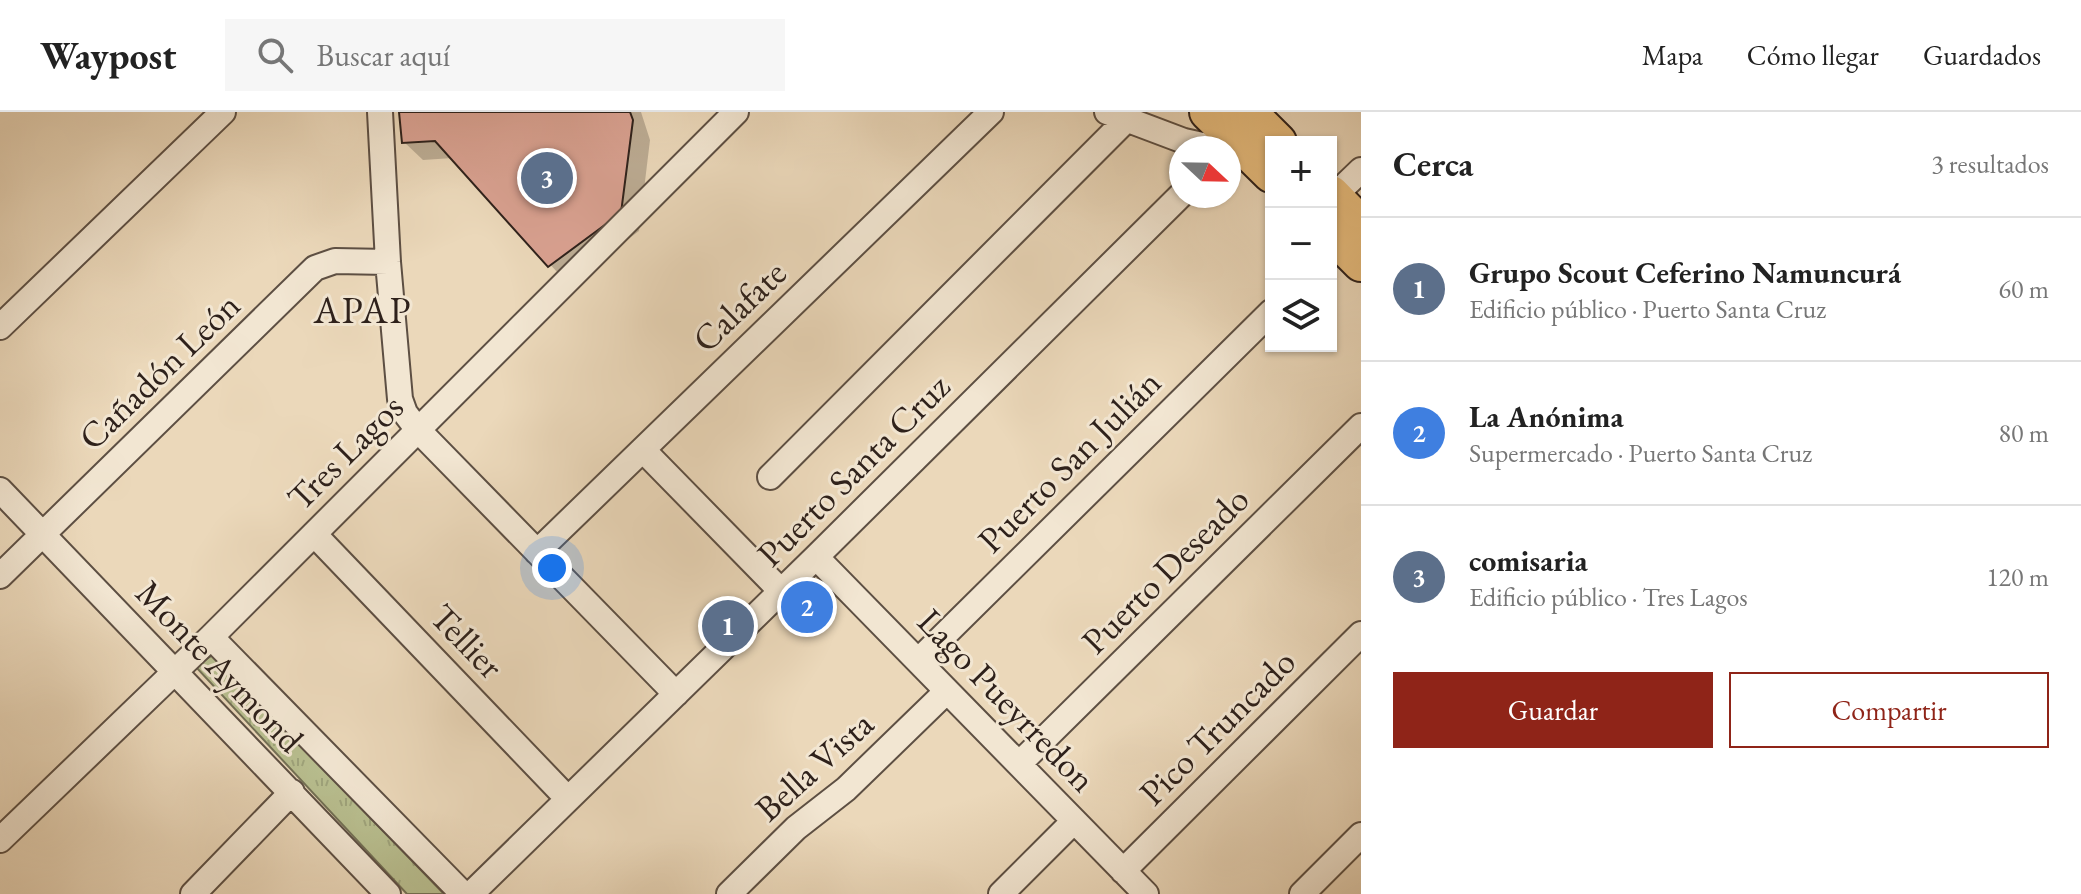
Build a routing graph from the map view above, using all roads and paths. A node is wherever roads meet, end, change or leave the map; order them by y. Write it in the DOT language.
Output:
graph roads {
  1 [pos="223,112"];
  2 [pos="380,112"];
  3 [pos="736,112"];
  4 [pos="991,112"];
  5 [pos="1208,112"];
  6 [pos="1117,116"];
  7 [pos="1255,139"];
  8 [pos="1265,161"];
  9 [pos="1361,170"];
  10 [pos="1337,191"];
  11 [pos="1169,207"];
  12 [pos="1336,208"];
  13 [pos="1345,243"];
  14 [pos="388,262"];
  15 [pos="1265,318"];
  16 [pos="0,327"];
  17 [pos="1361,426"];
  18 [pos="418,430"];
  19 [pos="643,450"];
  20 [pos="770,477"];
  21 [pos="0,490"];
  22 [pos="43,533"];
  23 [pos="314,534"];
  24 [pos="537,552"];
  25 [pos="816,557"];
  26 [pos="0,576"];
  27 [pos="781,591"];
  28 [pos="1361,634"];
  29 [pos="211,637"];
  30 [pos="918,661"];
  31 [pos="175,671"];
  32 [pos="947,691"];
  33 [pos="676,694"];
  34 [pos="1019,764"];
  35 [pos="292,792"];
  36 [pos="568,799"];
  37 [pos="1074,821"];
  38 [pos="1361,835"];
  39 [pos="0,840"];
  40 [pos="1123,871"];
  41 [pos="193,894"];
  42 [pos="388,894"];
  43 [pos="463,894"];
  44 [pos="471,894"];
  45 [pos="729,894"];
  46 [pos="1001,894"];
  47 [pos="1146,894"];
  48 [pos="1302,894"];
  1 -- 16 [label="street"];
  2 -- 14 [label="street"];
  3 -- 18 [label="street, Tres Lagos"];
  4 -- 19 [label="street, Calafate"];
  5 -- 7 [label="highway"];
  6 -- 7 [label="street"];
  6 -- 20 [label="street"];
  7 -- 8 [label="highway"];
  9 -- 10 [label="street"];
  11 -- 25 [label="street, Puerto Santa Cruz"];
  12 -- 13 [label="highway"];
  14 -- 18 [label="street"];
  14 -- 22 [label="street, Cañadón León"];
  15 -- 30 [label="street, Puerto San Julián"];
  17 -- 34 [label="street, Puerto Deseado"];
  18 -- 23 [label="street, Tres Lagos"];
  18 -- 24 [label="street"];
  19 -- 24 [label="street, Calafate"];
  19 -- 27 [label="street"];
  21 -- 22 [label="street, Monte Aymond"];
  22 -- 26 [label="street, Cañadón León"];
  22 -- 31 [label="street, Monte Aymond"];
  23 -- 29 [label="street, Tres Lagos"];
  23 -- 36 [label="street, Tellier"];
  24 -- 33 [label="street"];
  25 -- 27 [label="street, Puerto Santa Cruz"];
  25 -- 30 [label="street, Lago Pueyrredon"];
  27 -- 33 [label="street, Puerto Santa Cruz"];
  28 -- 40 [label="street, Pico Truncado"];
  29 -- 31 [label="street, Tres Lagos"];
  29 -- 43 [label="street"];
  30 -- 32 [label="street, Lago Pueyrredon"];
  31 -- 35 [label="street, Monte Aymond"];
  31 -- 39 [label="street, Tres Lagos"];
  32 -- 34 [label="street, Lago Pueyrredon"];
  32 -- 45 [label="street, Bella Vista"];
  33 -- 36 [label="street, Puerto Santa Cruz"];
  34 -- 37 [label="street, Lago Pueyrredon"];
  35 -- 41 [label="street"];
  35 -- 42 [label="street, Monte Aymond"];
  36 -- 44 [label="street, Puerto Santa Cruz"];
  37 -- 40 [label="street, Lago Pueyrredon"];
  37 -- 46 [label="street"];
  38 -- 48 [label="street"];
  40 -- 47 [label="street, Lago Pueyrredon"];
}
